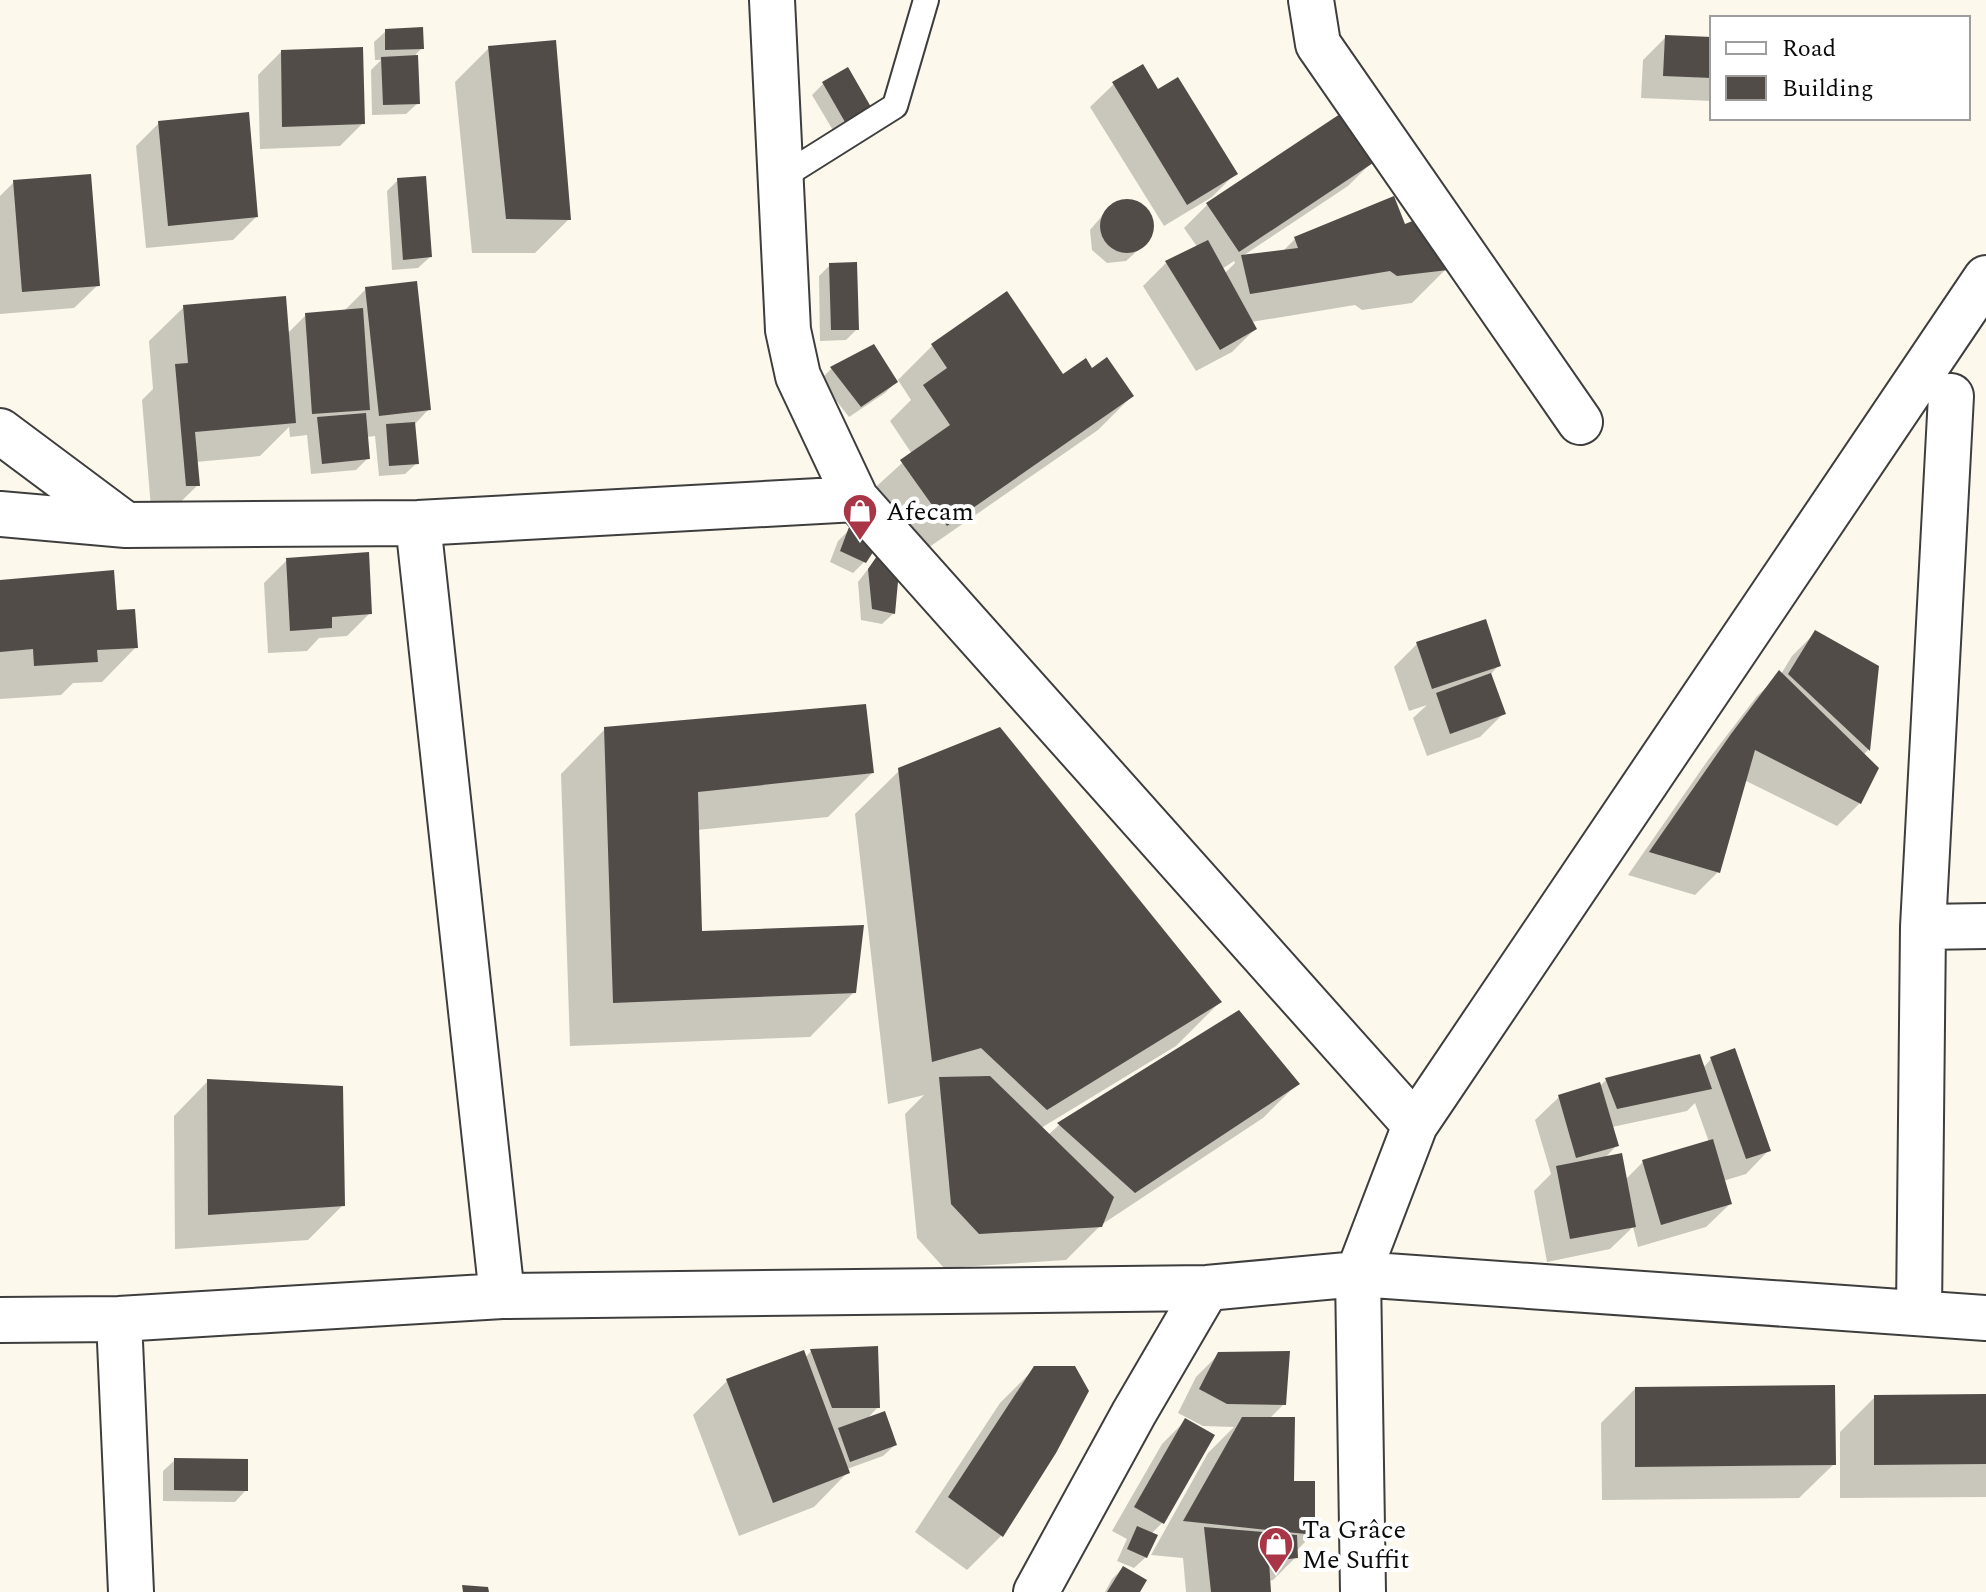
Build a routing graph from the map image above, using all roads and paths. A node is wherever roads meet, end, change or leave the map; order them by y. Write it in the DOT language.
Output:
graph roads {
  1 [pos="772,0"];
  2 [pos="926,0"];
  3 [pos="1311,0"];
  4 [pos="782,177"];
  5 [pos="1986,278"];
  6 [pos="1951,392"];
  7 [pos="1580,422"];
  8 [pos="0,431"];
  9 [pos="856,499"];
  10 [pos="0,514"];
  11 [pos="418,523"];
  12 [pos="126,525"];
  13 [pos="1986,926"];
  14 [pos="1923,927"];
  15 [pos="1415,1125"];
  16 [pos="1358,1274"];
  17 [pos="1207,1288"];
  18 [pos="502,1296"];
  19 [pos="1919,1313"];
  20 [pos="1986,1318"];
  21 [pos="119,1319"];
  22 [pos="0,1320"];
  23 [pos="131,1592"];
  24 [pos="1036,1592"];
  25 [pos="1363,1592"];
  1 -- 4 [label="street"];
  2 -- 4 [label="lane"];
  3 -- 7 [label="street"];
  4 -- 9 [label="street"];
  5 -- 6 [label="street"];
  6 -- 14 [label="street"];
  6 -- 15 [label="street"];
  8 -- 12 [label="street"];
  9 -- 11 [label="street"];
  9 -- 15 [label="street"];
  10 -- 12 [label="street"];
  11 -- 12 [label="street"];
  11 -- 18 [label="street"];
  13 -- 14 [label="street"];
  14 -- 19 [label="street"];
  15 -- 16 [label="street"];
  16 -- 17 [label="street"];
  16 -- 19 [label="street"];
  16 -- 25 [label="street"];
  17 -- 18 [label="street"];
  17 -- 24 [label="street"];
  18 -- 21 [label="street"];
  19 -- 20 [label="street"];
  21 -- 22 [label="street"];
  21 -- 23 [label="street"];
}
